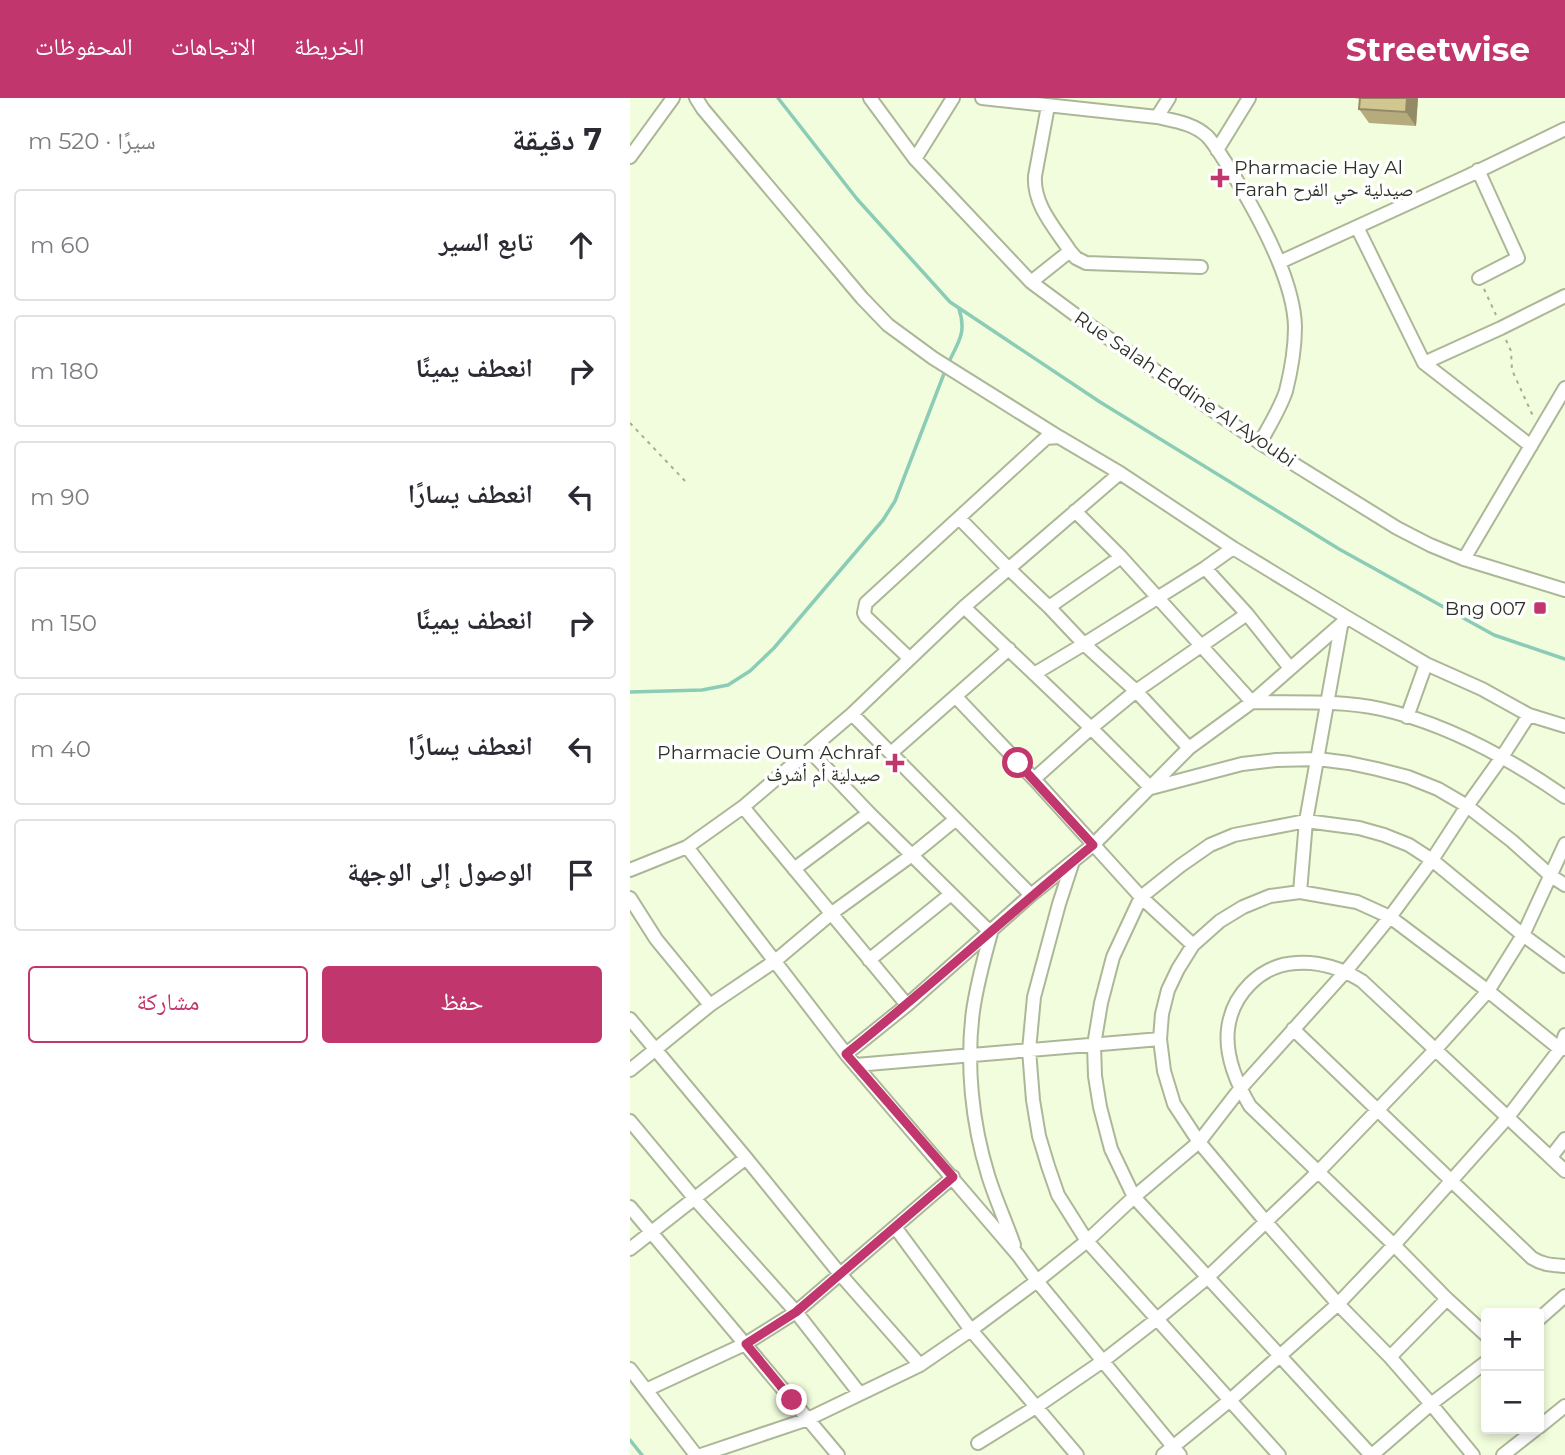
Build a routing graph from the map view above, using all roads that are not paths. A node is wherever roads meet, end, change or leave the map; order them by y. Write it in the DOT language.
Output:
graph roads {
  1 [pos="673,98"];
  2 [pos="696,98"];
  3 [pos="870,98"];
  4 [pos="953,98"];
  5 [pos="982,98"];
  6 [pos="1169,98"];
  7 [pos="1249,98"];
  8 [pos="1048,106"];
  9 [pos="1157,117"];
  10 [pos="1565,129"];
  11 [pos="1217,150"];
  12 [pos="630,157"];
  13 [pos="915,159"];
  14 [pos="1478,170"];
  15 [pos="1357,227"];
  16 [pos="1070,251"];
  17 [pos="1280,262"];
  18 [pos="1200,267"];
  19 [pos="1479,278"];
  20 [pos="1031,282"];
  21 [pos="1565,296"];
  22 [pos="1424,363"];
  23 [pos="1565,388"];
  24 [pos="1059,437"];
  25 [pos="1260,443"];
  26 [pos="1531,446"];
  27 [pos="1120,472"];
  28 [pos="1075,511"];
  29 [pos="959,518"];
  30 [pos="1233,548"];
  31 [pos="1121,557"];
  32 [pos="1464,559"];
  33 [pos="1008,568"];
  34 [pos="1205,568"];
  35 [pos="1565,590"];
  36 [pos="1157,597"];
  37 [pos="964,607"];
  38 [pos="1049,607"];
  39 [pos="1247,614"];
  40 [pos="1344,622"];
  41 [pos="1084,644"];
  42 [pos="1200,646"];
  43 [pos="1009,649"];
  44 [pos="909,658"];
  45 [pos="1426,664"];
  46 [pos="1290,668"];
  47 [pos="1034,674"];
  48 [pos="1136,691"];
  49 [pos="956,697"];
  50 [pos="1252,702"];
  51 [pos="1328,703"];
  52 [pos="852,714"];
  53 [pos="1529,715"];
  54 [pos="1407,717"];
  55 [pos="1565,726"];
  56 [pos="1091,728"];
  57 [pos="1189,748"];
  58 [pos="810,751"];
  59 [pos="891,752"];
  60 [pos="1503,757"];
  61 [pos="1318,759"];
  62 [pos="1034,779"];
  63 [pos="1150,788"];
  64 [pos="1565,797"];
  65 [pos="1466,806"];
  66 [pos="743,807"];
  67 [pos="869,813"];
  68 [pos="956,819"];
  69 [pos="1306,821"];
  70 [pos="1565,844"];
  71 [pos="1093,845"];
  72 [pos="687,847"];
  73 [pos="912,855"];
  74 [pos="1432,860"];
  75 [pos="1073,862"];
  76 [pos="794,869"];
  77 [pos="630,870"];
  78 [pos="1550,876"];
  79 [pos="1565,886"];
  80 [pos="1300,892"];
  81 [pos="951,894"];
  82 [pos="1031,895"];
  83 [pos="1141,897"];
  84 [pos="630,898"];
  85 [pos="832,914"];
  86 [pos="1390,917"];
  87 [pos="991,933"];
  88 [pos="1522,935"];
  89 [pos="1193,945"];
  90 [pos="869,960"];
  91 [pos="775,961"];
  92 [pos="1565,967"];
  93 [pos="1346,971"];
  94 [pos="1488,991"];
  95 [pos="710,1005"];
  96 [pos="907,1005"];
  97 [pos="630,1020"];
  98 [pos="1293,1029"];
  99 [pos="1565,1035"];
  100 [pos="1160,1039"];
  101 [pos="1094,1045"];
  102 [pos="1436,1049"];
  103 [pos="1562,1049"];
  104 [pos="655,1050"];
  105 [pos="1029,1050"];
  106 [pos="846,1054"];
  107 [pos="970,1054"];
  108 [pos="856,1065"];
  109 [pos="630,1070"];
  110 [pos="1240,1089"];
  111 [pos="1378,1109"];
  112 [pos="1508,1117"];
  113 [pos="630,1121"];
  114 [pos="1565,1139"];
  115 [pos="1199,1142"];
  116 [pos="1551,1157"];
  117 [pos="746,1158"];
  118 [pos="1319,1171"];
  119 [pos="1565,1171"];
  120 [pos="953,1177"];
  121 [pos="1450,1181"];
  122 [pos="1134,1196"];
  123 [pos="695,1199"];
  124 [pos="630,1207"];
  125 [pos="1266,1222"];
  126 [pos="895,1227"];
  127 [pos="651,1232"];
  128 [pos="1087,1241"];
  129 [pos="1394,1245"];
  130 [pos="630,1249"];
  131 [pos="1018,1255"];
  132 [pos="1565,1266"];
  133 [pos="840,1273"];
  134 [pos="1208,1277"];
  135 [pos="1037,1281"];
  136 [pos="1565,1296"];
  137 [pos="1447,1298"];
  138 [pos="1338,1304"];
  139 [pos="796,1312"];
  140 [pos="1544,1315"];
  141 [pos="1157,1319"];
  142 [pos="971,1330"];
  143 [pos="1481,1330"];
  144 [pos="746,1344"];
  145 [pos="1280,1356"];
  146 [pos="1390,1357"];
  147 [pos="1103,1361"];
  148 [pos="919,1365"];
  149 [pos="1481,1366"];
  150 [pos="630,1369"];
  151 [pos="646,1390"];
  152 [pos="860,1394"];
  153 [pos="1229,1401"];
  154 [pos="1432,1404"];
  155 [pos="1565,1406"];
  156 [pos="1037,1407"];
  157 [pos="808,1419"];
  158 [pos="1544,1423"];
  159 [pos="1530,1434"];
  160 [pos="978,1443"];
  161 [pos="1172,1452"];
  162 [pos="698,1455"];
  163 [pos="838,1455"];
  164 [pos="1077,1455"];
  165 [pos="1279,1455"];
  166 [pos="1372,1455"];
  167 [pos="1473,1455"];
  168 [pos="1503,1455"];
  1 -- 12 [label="street"];
  2 -- 24 [label="street"];
  3 -- 13 [label="street, Rue Salah Eddine Al Ayoubi"];
  4 -- 13 [label="street"];
  5 -- 8 [label="street"];
  6 -- 9 [label="street"];
  7 -- 11 [label="street"];
  8 -- 9 [label="street"];
  8 -- 16 [label="street"];
  9 -- 11 [label="street"];
  10 -- 14 [label="street"];
  11 -- 17 [label="street"];
  13 -- 20 [label="street, Rue Salah Eddine Al Ayoubi"];
  14 -- 15 [label="street"];
  14 -- 19 [label="street"];
  15 -- 17 [label="street"];
  15 -- 22 [label="street"];
  16 -- 18 [label="street"];
  16 -- 20 [label="street"];
  17 -- 25 [label="street"];
  20 -- 25 [label="street, Rue Salah Eddine Al Ayoubi"];
  21 -- 22 [label="street"];
  22 -- 26 [label="street"];
  23 -- 26 [label="street"];
  24 -- 27 [label="street"];
  24 -- 29 [label="street"];
  25 -- 32 [label="street, Rue Salah Eddine Al Ayoubi"];
  26 -- 32 [label="street"];
  27 -- 28 [label="street"];
  27 -- 30 [label="street"];
  28 -- 31 [label="street"];
  28 -- 33 [label="street"];
  29 -- 33 [label="street"];
  29 -- 44 [label="street"];
  30 -- 34 [label="street"];
  30 -- 40 [label="street"];
  31 -- 36 [label="street"];
  31 -- 38 [label="street"];
  32 -- 35 [label="street, Rue Salah Eddine Al Ayoubi"];
  33 -- 37 [label="street"];
  33 -- 38 [label="street"];
  34 -- 36 [label="street"];
  34 -- 39 [label="street"];
  36 -- 41 [label="street"];
  36 -- 42 [label="street"];
  37 -- 43 [label="street"];
  37 -- 44 [label="street"];
  38 -- 41 [label="street"];
  39 -- 42 [label="street"];
  39 -- 46 [label="street"];
  40 -- 45 [label="street"];
  40 -- 46 [label="street"];
  40 -- 51 [label="street"];
  41 -- 47 [label="street"];
  41 -- 48 [label="street"];
  42 -- 48 [label="street"];
  42 -- 50 [label="street"];
  43 -- 47 [label="street"];
  43 -- 49 [label="street"];
  44 -- 52 [label="street"];
  45 -- 53 [label="street"];
  45 -- 54 [label="street"];
  46 -- 50 [label="street"];
  47 -- 56 [label="street"];
  48 -- 56 [label="street"];
  48 -- 57 [label="street"];
  49 -- 59 [label="street"];
  49 -- 62 [label="street"];
  50 -- 51 [label="street"];
  50 -- 57 [label="street"];
  51 -- 54 [label="street"];
  51 -- 61 [label="street"];
  52 -- 58 [label="street"];
  52 -- 59 [label="street"];
  53 -- 55 [label="street"];
  53 -- 60 [label="street"];
  54 -- 60 [label="street"];
  56 -- 62 [label="street"];
  56 -- 63 [label="street"];
  57 -- 63 [label="street"];
  58 -- 66 [label="street"];
  58 -- 67 [label="street"];
  59 -- 68 [label="street"];
  60 -- 64 [label="street"];
  60 -- 65 [label="street"];
  61 -- 63 [label="street"];
  61 -- 65 [label="street"];
  61 -- 69 [label="street"];
  62 -- 71 [label="street"];
  63 -- 71 [label="street"];
  65 -- 74 [label="street"];
  65 -- 78 [label="street"];
  66 -- 72 [label="street"];
  66 -- 76 [label="street"];
  67 -- 73 [label="street"];
  67 -- 76 [label="street"];
  68 -- 73 [label="street"];
  68 -- 82 [label="street"];
  69 -- 74 [label="street"];
  69 -- 80 [label="street"];
  69 -- 83 [label="street"];
  70 -- 78 [label="street"];
  71 -- 75 [label="street"];
  71 -- 83 [label="street"];
  72 -- 77 [label="street"];
  72 -- 91 [label="street"];
  73 -- 81 [label="street"];
  73 -- 85 [label="street"];
  74 -- 86 [label="street"];
  74 -- 88 [label="street"];
  75 -- 82 [label="street"];
  75 -- 105 [label="street"];
  76 -- 85 [label="street"];
  78 -- 79 [label="street"];
  78 -- 88 [label="street"];
  80 -- 86 [label="street"];
  80 -- 89 [label="street"];
  81 -- 87 [label="street"];
  81 -- 90 [label="street"];
  82 -- 87 [label="street"];
  83 -- 89 [label="street"];
  83 -- 101 [label="street"];
  84 -- 95 [label="street"];
  85 -- 90 [label="street"];
  85 -- 91 [label="street"];
  86 -- 93 [label="street"];
  86 -- 94 [label="street"];
  87 -- 96 [label="street"];
  87 -- 107 [label="street"];
  88 -- 92 [label="street"];
  88 -- 94 [label="street"];
  89 -- 100 [label="street"];
  90 -- 96 [label="street"];
  91 -- 95 [label="street"];
  91 -- 106 [label="street"];
  93 -- 98 [label="street"];
  93 -- 102 [label="street"];
  93 -- 110 [label="street"];
  94 -- 102 [label="street"];
  94 -- 103 [label="street"];
  95 -- 104 [label="street"];
  96 -- 106 [label="street"];
  97 -- 104 [label="street"];
  98 -- 110 [label="street"];
  98 -- 111 [label="street"];
  99 -- 103 [label="street"];
  100 -- 101 [label="street"];
  100 -- 115 [label="street"];
  101 -- 105 [label="street"];
  101 -- 122 [label="street"];
  102 -- 111 [label="street"];
  102 -- 112 [label="street"];
  103 -- 112 [label="street"];
  104 -- 109 [label="street"];
  104 -- 117 [label="street"];
  105 -- 107 [label="street"];
  105 -- 128 [label="street"];
  106 -- 108 [label="street"];
  107 -- 108 [label="street"];
  107 -- 131 [label="street"];
  108 -- 120 [label="street"];
  110 -- 115 [label="street"];
  110 -- 118 [label="street"];
  111 -- 118 [label="street"];
  111 -- 121 [label="street"];
  112 -- 116 [label="street"];
  112 -- 121 [label="street"];
  113 -- 123 [label="street"];
  114 -- 116 [label="street"];
  115 -- 122 [label="street"];
  115 -- 125 [label="street"];
  116 -- 119 [label="street"];
  117 -- 123 [label="street"];
  117 -- 133 [label="street"];
  118 -- 125 [label="street"];
  118 -- 129 [label="street"];
  120 -- 126 [label="street"];
  120 -- 131 [label="street"];
  121 -- 129 [label="street"];
  121 -- 132 [label="street"];
  122 -- 128 [label="street"];
  122 -- 134 [label="street"];
  123 -- 127 [label="street"];
  123 -- 139 [label="street"];
  124 -- 127 [label="street"];
  125 -- 134 [label="street"];
  125 -- 138 [label="street"];
  126 -- 133 [label="street"];
  126 -- 142 [label="street"];
  127 -- 130 [label="street"];
  127 -- 144 [label="street"];
  128 -- 135 [label="street"];
  128 -- 141 [label="street"];
  129 -- 137 [label="street"];
  129 -- 138 [label="street"];
  131 -- 135 [label="street"];
  133 -- 139 [label="street"];
  133 -- 148 [label="street"];
  134 -- 141 [label="street"];
  134 -- 145 [label="street"];
  135 -- 142 [label="street"];
  135 -- 147 [label="street"];
  136 -- 140 [label="street"];
  137 -- 143 [label="street"];
  137 -- 146 [label="street"];
  138 -- 145 [label="street"];
  138 -- 146 [label="street"];
  139 -- 144 [label="street"];
  139 -- 152 [label="street"];
  141 -- 147 [label="street"];
  141 -- 153 [label="street"];
  142 -- 148 [label="street"];
  142 -- 156 [label="street"];
  144 -- 151 [label="street"];
  144 -- 157 [label="street"];
  145 -- 153 [label="street"];
  145 -- 166 [label="street"];
  146 -- 154 [label="street"];
  147 -- 156 [label="street"];
  147 -- 161 [label="street"];
  148 -- 152 [label="street"];
  149 -- 154 [label="street"];
  150 -- 151 [label="street"];
  151 -- 162 [label="street"];
  152 -- 157 [label="street"];
  153 -- 161 [label="street"];
  153 -- 165 [label="street"];
  154 -- 166 [label="street"];
  154 -- 167 [label="street"];
  155 -- 158 [label="street"];
  156 -- 160 [label="street"];
  156 -- 164 [label="street"];
  157 -- 162 [label="street"];
  157 -- 163 [label="street"];
  159 -- 168 [label="street"];
}
